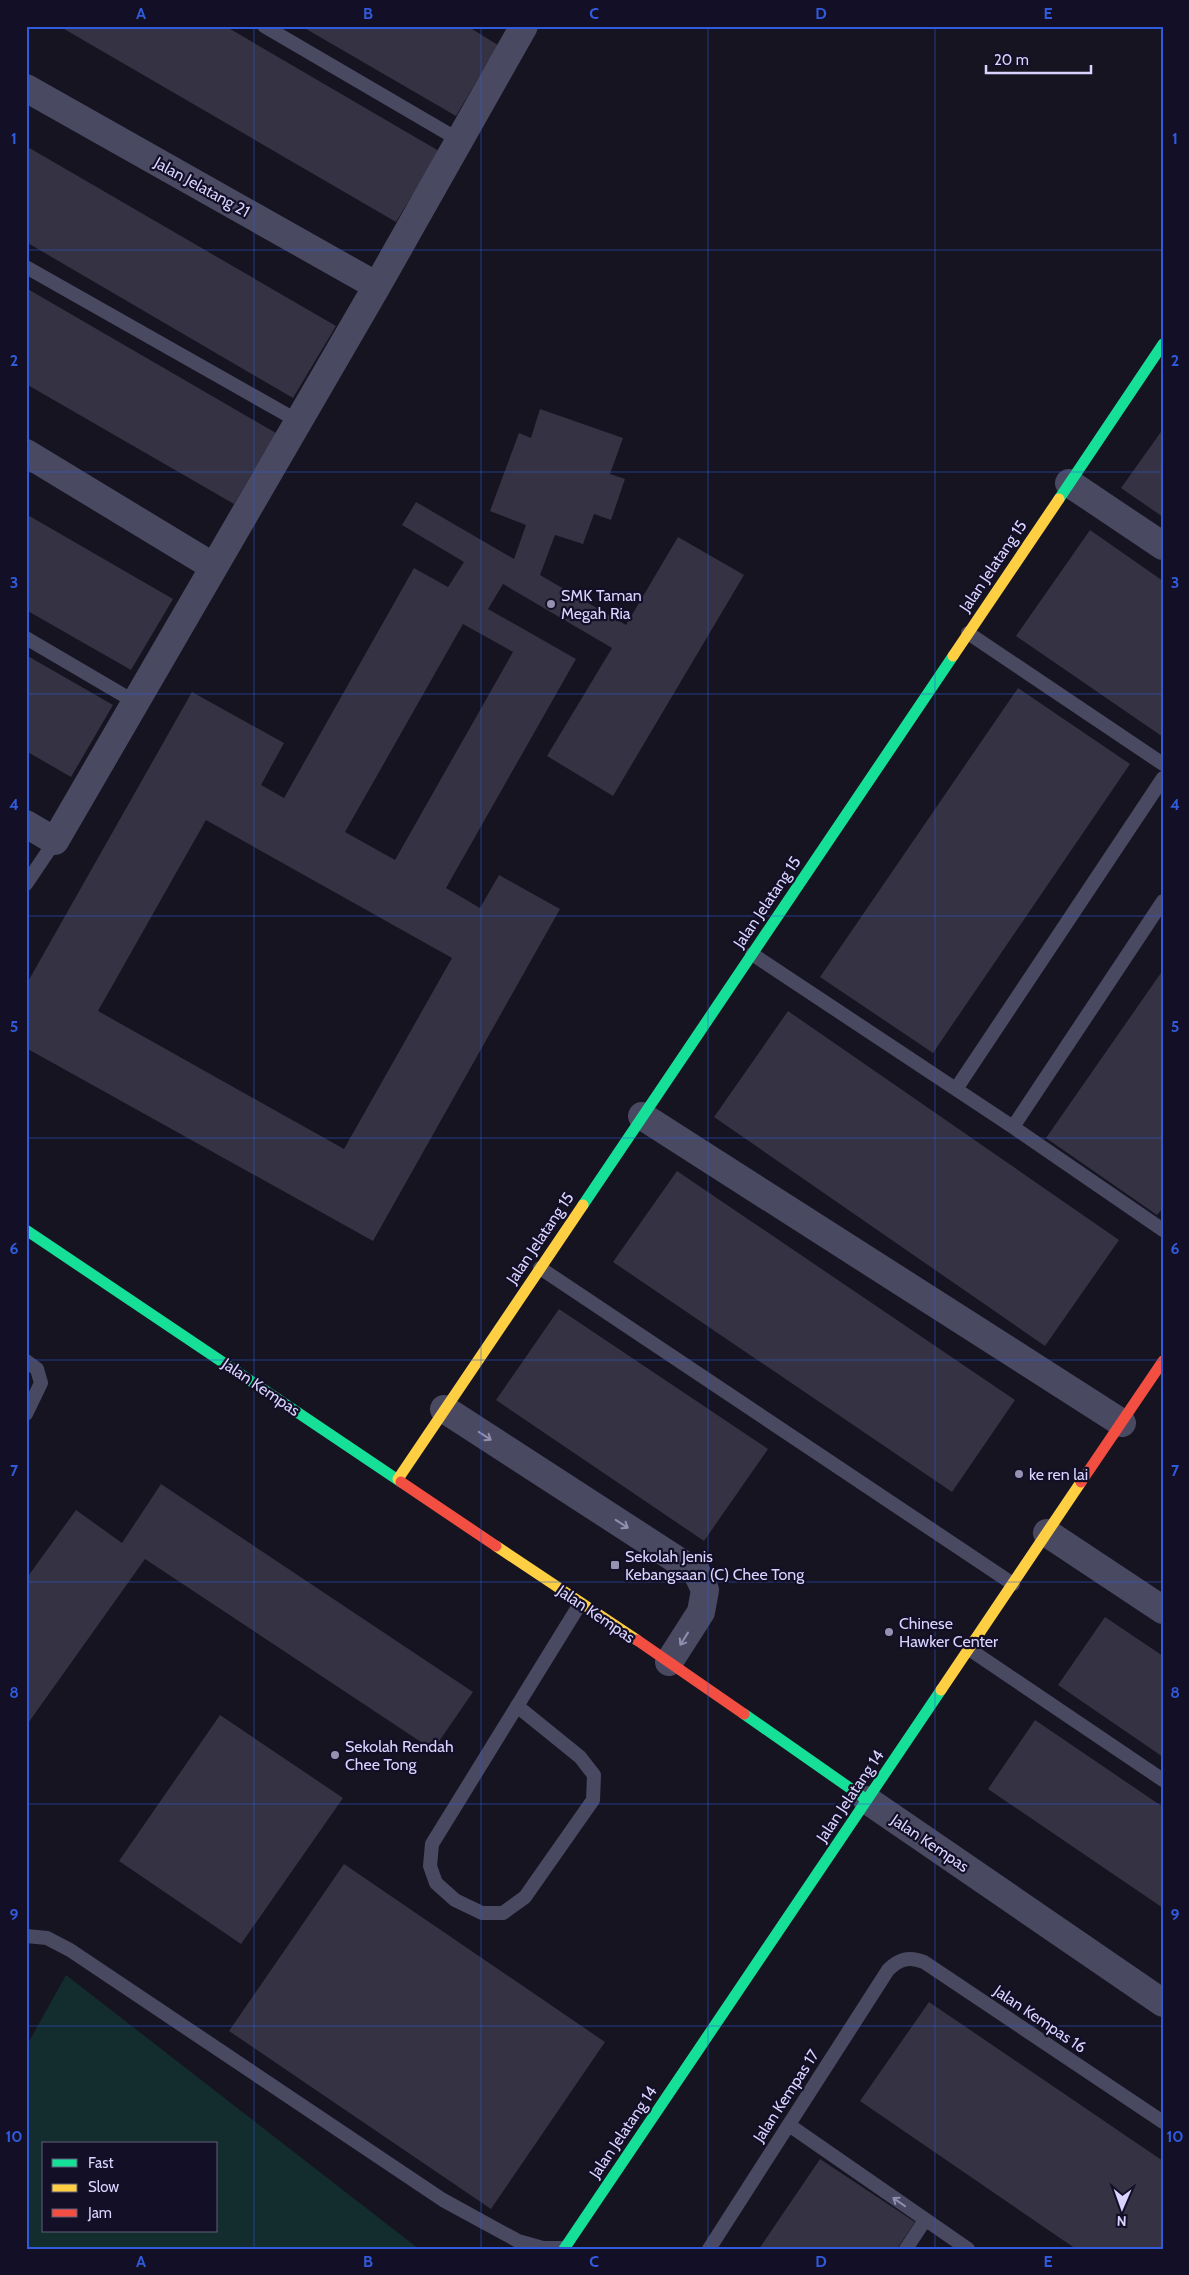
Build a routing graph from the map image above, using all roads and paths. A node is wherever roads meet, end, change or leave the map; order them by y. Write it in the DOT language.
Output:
graph roads {
  1 [pos="264,26"];
  2 [pos="524,26"];
  3 [pos="26,88"];
  4 [pos="459,140"];
  5 [pos="26,267"];
  6 [pos="377,286"];
  7 [pos="1163,344"];
  8 [pos="298,421"];
  9 [pos="26,453"];
  10 [pos="1069,483"];
  11 [pos="1163,546"];
  12 [pos="214,567"];
  13 [pos="968,633"];
  14 [pos="26,638"];
  15 [pos="135,702"];
  16 [pos="1163,764"];
  17 [pos="1163,778"];
  18 [pos="26,824"];
  19 [pos="55,840"];
  20 [pos="26,884"];
  21 [pos="1163,901"];
  22 [pos="752,954"];
  23 [pos="956,1089"];
  24 [pos="642,1116"];
  25 [pos="1013,1127"];
  26 [pos="26,1230"];
  27 [pos="1163,1230"];
  28 [pos="540,1268"];
  29 [pos="26,1361"];
  30 [pos="1163,1361"];
  31 [pos="1158,1380"];
  32 [pos="444,1410"];
  33 [pos="26,1414"];
  34 [pos="1122,1423"];
  35 [pos="398,1478"];
  36 [pos="1047,1533"];
  37 [pos="1013,1584"];
  38 [pos="580,1604"];
  39 [pos="1163,1610"];
  40 [pos="969,1649"];
  41 [pos="669,1662"];
  42 [pos="517,1706"];
  43 [pos="1163,1780"];
  44 [pos="867,1800"];
  45 [pos="26,1936"];
  46 [pos="895,1963"];
  47 [pos="1163,2003"];
  48 [pos="1163,2122"];
  49 [pos="788,2124"];
  50 [pos="925,2220"];
  51 [pos="564,2248"];
  52 [pos="709,2249"];
  53 [pos="906,2249"];
  54 [pos="968,2249"];
  1 -- 4 [label="lane"];
  2 -- 4 [label="street"];
  3 -- 6 [label="street, Jalan Jelatang 21"];
  4 -- 6 [label="street"];
  5 -- 8 [label="lane"];
  6 -- 8 [label="street"];
  7 -- 10 [label="street, Jalan Jelatang 15"];
  8 -- 12 [label="street"];
  9 -- 12 [label="street"];
  10 -- 11 [label="street"];
  10 -- 13 [label="street, Jalan Jelatang 15"];
  12 -- 15 [label="street"];
  13 -- 16 [label="lane"];
  13 -- 22 [label="street, Jalan Jelatang 15"];
  14 -- 15 [label="lane"];
  15 -- 19 [label="street"];
  17 -- 23 [label="lane"];
  18 -- 19 [label="street"];
  19 -- 20 [label="lane"];
  21 -- 25 [label="lane"];
  22 -- 23 [label="lane"];
  22 -- 24 [label="street, Jalan Jelatang 15"];
  23 -- 25 [label="lane"];
  24 -- 28 [label="street, Jalan Jelatang 15"];
  24 -- 34 [label="street"];
  25 -- 27 [label="lane"];
  26 -- 35 [label="street, Jalan Kempas"];
  28 -- 32 [label="street, Jalan Jelatang 15"];
  28 -- 37 [label="lane"];
  29 -- 33 [label="lane"];
  30 -- 31 [label="street, Jalan Jelatang 14"];
  31 -- 34 [label="street, Jalan Jelatang 14"];
  32 -- 35 [label="street, Jalan Jelatang 15"];
  32 -- 41 [label="street, one-way"];
  34 -- 36 [label="street, Jalan Jelatang 14"];
  35 -- 38 [label="street, Jalan Kempas"];
  36 -- 37 [label="street, Jalan Jelatang 14"];
  36 -- 39 [label="street"];
  37 -- 40 [label="street, Jalan Jelatang 14"];
  38 -- 41 [label="street, Jalan Kempas"];
  38 -- 42 [label="lane"];
  40 -- 43 [label="lane"];
  40 -- 44 [label="street, Jalan Jelatang 14"];
  41 -- 44 [label="street, Jalan Kempas"];
  42 -- 42 [label="lane"];
  44 -- 47 [label="street, Jalan Kempas"];
  44 -- 51 [label="street, Jalan Jelatang 14"];
  45 -- 51 [label="lane"];
  46 -- 48 [label="lane, Jalan Kempas 16"];
  46 -- 49 [label="lane, Jalan Kempas 17"];
  50 -- 49 [label="lane, one-way"];
  49 -- 52 [label="lane, Jalan Kempas 17"];
  50 -- 53 [label="lane"];
  50 -- 54 [label="lane"];
}
